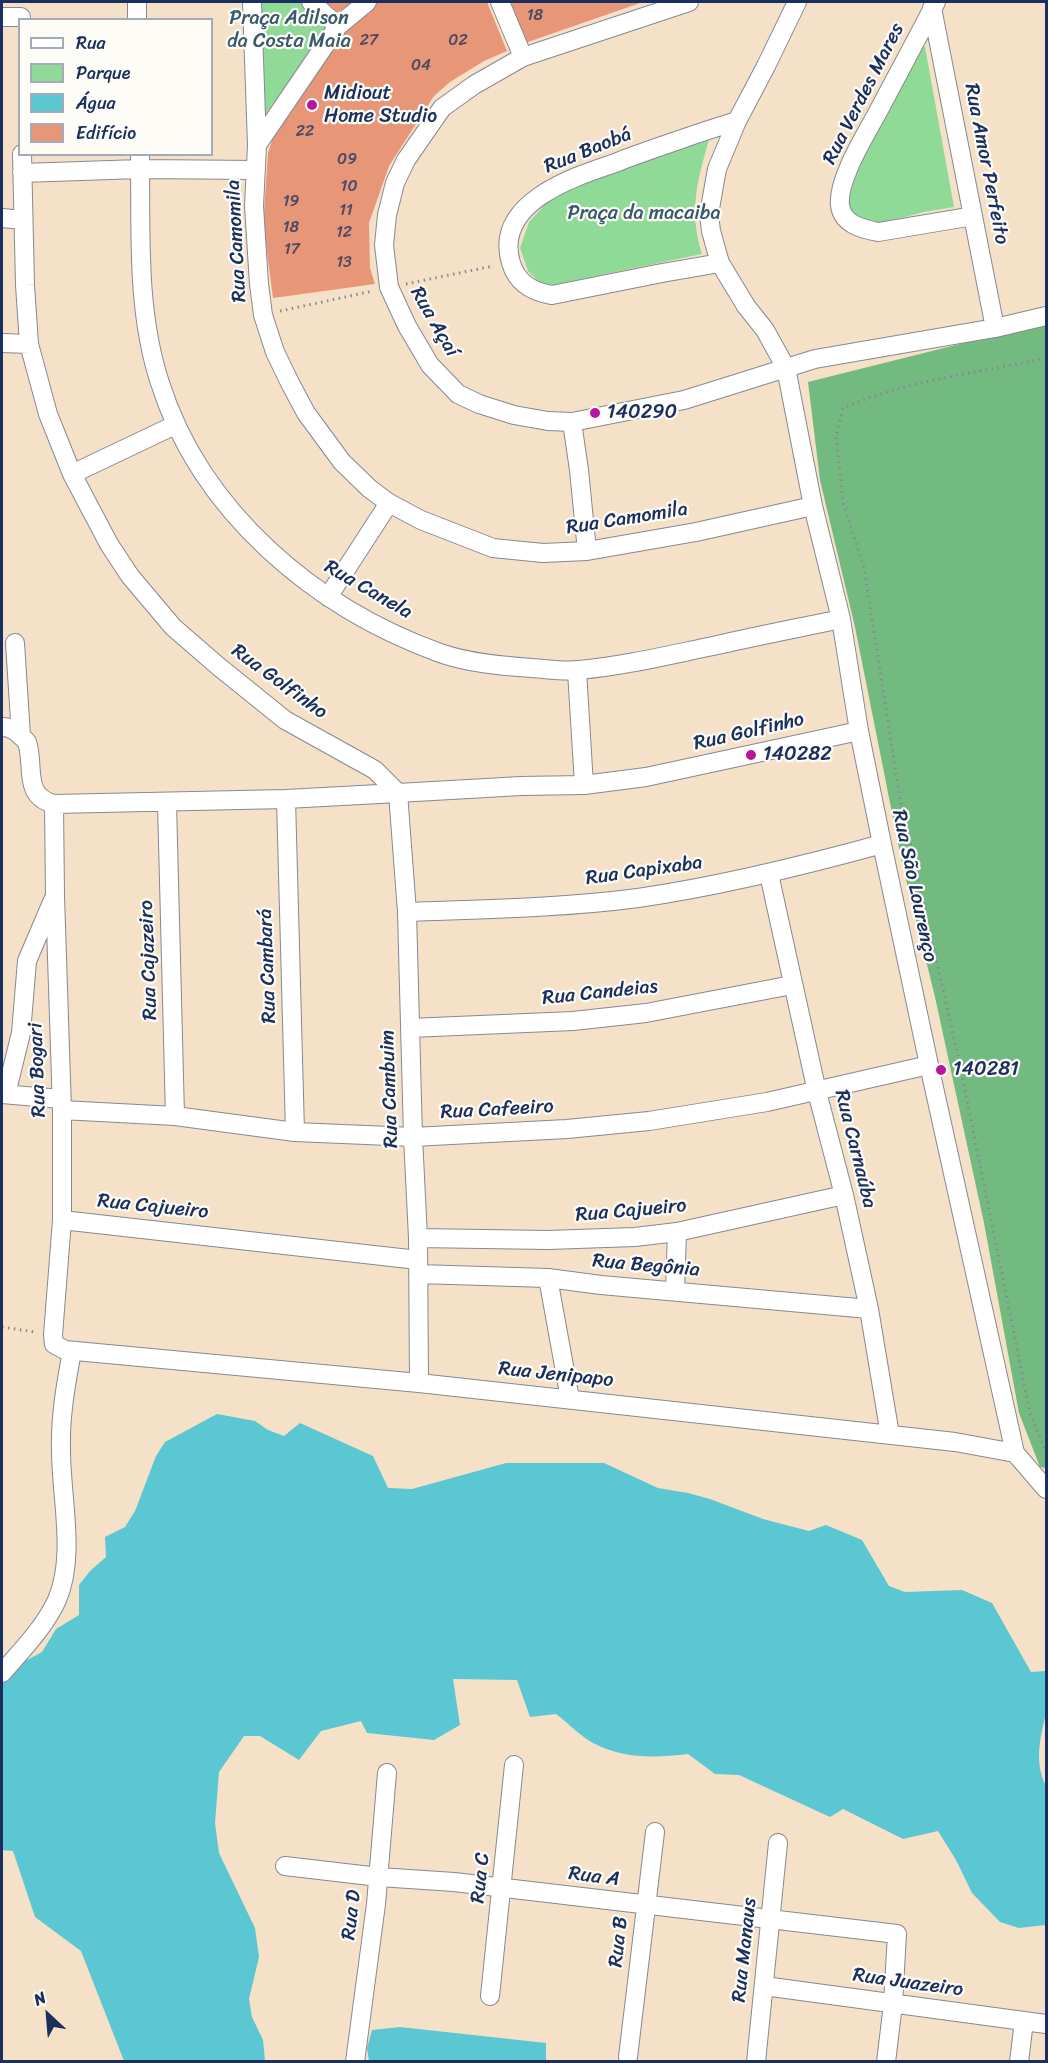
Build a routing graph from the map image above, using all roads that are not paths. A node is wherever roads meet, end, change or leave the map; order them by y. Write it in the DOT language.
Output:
graph roads {
  1 [pos="137,2"];
  2 [pos="252,2"];
  3 [pos="312,2"];
  4 [pos="367,2"];
  5 [pos="501,2"];
  6 [pos="689,2"];
  7 [pos="797,2"];
  8 [pos="934,5"];
  9 [pos="21,13"];
  10 [pos="2,17"];
  11 [pos="137,18"];
  12 [pos="338,26"];
  13 [pos="523,57"];
  14 [pos="737,121"];
  15 [pos="257,145"];
  16 [pos="140,162"];
  17 [pos="22,164"];
  18 [pos="256,170"];
  19 [pos="974,216"];
  20 [pos="2,218"];
  21 [pos="22,220"];
  22 [pos="720,263"];
  23 [pos="1047,316"];
  24 [pos="995,328"];
  25 [pos="2,343"];
  26 [pos="29,344"];
  27 [pos="786,368"];
  28 [pos="572,422"];
  29 [pos="175,425"];
  30 [pos="72,474"];
  31 [pos="390,503"];
  32 [pos="813,506"];
  33 [pos="587,551"];
  34 [pos="328,597"];
  35 [pos="841,619"];
  36 [pos="15,644"];
  37 [pos="577,670"];
  38 [pos="10,730"];
  39 [pos="859,730"];
  40 [pos="584,785"];
  41 [pos="398,794"];
  42 [pos="286,799"];
  43 [pos="167,803"];
  44 [pos="54,804"];
  45 [pos="882,844"];
  46 [pos="769,874"];
  47 [pos="55,896"];
  48 [pos="407,912"];
  49 [pos="792,985"];
  50 [pos="410,1028"];
  51 [pos="929,1065"];
  52 [pos="817,1092"];
  53 [pos="4,1094"];
  54 [pos="62,1104"];
  55 [pos="176,1116"];
  56 [pos="295,1132"];
  57 [pos="413,1137"];
  58 [pos="844,1195"];
  59 [pos="62,1220"];
  60 [pos="677,1232"];
  61 [pos="418,1238"];
  62 [pos="418,1267"];
  63 [pos="548,1278"];
  64 [pos="675,1291"];
  65 [pos="869,1309"];
  66 [pos="72,1351"];
  67 [pos="419,1383"];
  68 [pos="570,1399"];
  69 [pos="890,1435"];
  70 [pos="1015,1453"];
  71 [pos="1047,1489"];
  72 [pos="2,1672"];
  73 [pos="514,1765"];
  74 [pos="387,1773"];
  75 [pos="655,1832"];
  76 [pos="778,1843"];
  77 [pos="285,1866"];
  78 [pos="379,1877"];
  79 [pos="502,1889"];
  80 [pos="645,1906"];
  81 [pos="770,1919"];
  82 [pos="764,1986"];
  83 [pos="490,1996"];
  84 [pos="893,2004"];
  85 [pos="1024,2021"];
  86 [pos="1047,2024"];
  87 [pos="628,2057"];
  88 [pos="355,2061"];
  89 [pos="756,2061"];
  90 [pos="886,2061"];
  91 [pos="1019,2061"];
  1 -- 11 [label="street"];
  2 -- 15 [label="street, Rua Camomila"];
  3 -- 12 [label="street"];
  4 -- 12 [label="street"];
  5 -- 13 [label="street"];
  6 -- 13 [label="street, Rua Açaí"];
  7 -- 14 [label="street"];
  8 -- 19 [label="street, Rua Amor Perfeito"];
  8 -- 19 [label="street, Rua Verdes Mares"];
  9 -- 10 [label="street"];
  12 -- 15 [label="street"];
  13 -- 28 [label="street, Rua Açaí"];
  14 -- 22 [label="street"];
  14 -- 22 [label="street, Rua Baobá"];
  15 -- 18 [label="street, Rua Camomila"];
  16 -- 17 [label="street"];
  16 -- 18 [label="street"];
  16 -- 29 [label="street, Rua Canela"];
  17 -- 21 [label="street, Rua Golfinho"];
  18 -- 31 [label="street, Rua Camomila"];
  19 -- 24 [label="street, Rua Amor Perfeito"];
  20 -- 21 [label="street"];
  21 -- 26 [label="street, Rua Golfinho"];
  22 -- 27 [label="street, Rua São Lourenço"];
  23 -- 24 [label="street"];
  24 -- 27 [label="street"];
  25 -- 26 [label="street"];
  26 -- 30 [label="street, Rua Golfinho"];
  27 -- 28 [label="street, Rua Açaí"];
  27 -- 32 [label="street, Rua São Lourenço"];
  28 -- 33 [label="street"];
  29 -- 30 [label="street"];
  29 -- 34 [label="street, Rua Canela"];
  30 -- 41 [label="street, Rua Golfinho"];
  31 -- 33 [label="street, Rua Camomila"];
  31 -- 34 [label="street"];
  32 -- 33 [label="street, Rua Camomila"];
  32 -- 35 [label="street, Rua São Lourenço"];
  34 -- 37 [label="street, Rua Canela"];
  35 -- 37 [label="street, Rua Canela"];
  35 -- 39 [label="street, Rua São Lourenço"];
  36 -- 38 [label="street"];
  37 -- 40 [label="street"];
  38 -- 44 [label="street"];
  39 -- 40 [label="street, Rua Golfinho"];
  39 -- 45 [label="street, Rua São Lourenço"];
  40 -- 41 [label="street, Rua Golfinho"];
  41 -- 42 [label="street"];
  41 -- 48 [label="street, Rua Cambuim"];
  42 -- 43 [label="street"];
  42 -- 56 [label="street, Rua Cambará"];
  43 -- 44 [label="street"];
  43 -- 55 [label="street, Rua Cajazeiro"];
  44 -- 47 [label="street, Rua Bogari"];
  45 -- 46 [label="street, Rua Capixaba"];
  45 -- 51 [label="street, Rua São Lourenço"];
  46 -- 48 [label="street, Rua Capixaba"];
  46 -- 49 [label="street, Rua Carnaúba"];
  47 -- 53 [label="street"];
  47 -- 54 [label="street, Rua Bogari"];
  48 -- 50 [label="street, Rua Cambuim"];
  49 -- 50 [label="street, Rua Candeias"];
  49 -- 52 [label="street, Rua Carnaúba"];
  50 -- 57 [label="street, Rua Cambuim"];
  51 -- 52 [label="street, Rua Cafeeiro"];
  51 -- 70 [label="street, Rua São Lourenço"];
  52 -- 57 [label="street, Rua Cafeeiro"];
  52 -- 58 [label="street, Rua Carnaúba"];
  53 -- 54 [label="street, Rua Cafeeiro"];
  54 -- 55 [label="street, Rua Cafeeiro"];
  54 -- 59 [label="street, Rua Bogari"];
  55 -- 56 [label="street, Rua Cafeeiro"];
  56 -- 57 [label="street, Rua Cafeeiro"];
  57 -- 61 [label="street, Rua Cambuim"];
  58 -- 60 [label="street, Rua Cajueiro"];
  58 -- 65 [label="street, Rua Carnaúba"];
  59 -- 62 [label="street, Rua Cajueiro"];
  59 -- 66 [label="street, Rua Bogari"];
  60 -- 61 [label="street, Rua Cajueiro"];
  60 -- 64 [label="street"];
  61 -- 62 [label="street, Rua Cambuim"];
  62 -- 63 [label="street, Rua Begônia"];
  62 -- 67 [label="street, Rua Cambuim"];
  63 -- 64 [label="street, Rua Begônia"];
  63 -- 68 [label="street"];
  64 -- 65 [label="street, Rua Begônia"];
  65 -- 69 [label="street, Rua Carnaúba"];
  66 -- 67 [label="street, Rua Jenipapo"];
  66 -- 72 [label="street"];
  67 -- 68 [label="street, Rua Jenipapo"];
  68 -- 69 [label="street, Rua Jenipapo"];
  69 -- 70 [label="street, Rua Jenipapo"];
  70 -- 71 [label="street"];
  73 -- 79 [label="street, Rua C"];
  74 -- 78 [label="street, Rua D"];
  75 -- 80 [label="street, Rua B"];
  76 -- 81 [label="street, Rua Manaus"];
  77 -- 78 [label="street, Rua A"];
  78 -- 79 [label="street, Rua A"];
  78 -- 88 [label="street, Rua D"];
  79 -- 80 [label="street, Rua A"];
  79 -- 83 [label="street, Rua C"];
  80 -- 81 [label="street, Rua A"];
  80 -- 87 [label="street, Rua B"];
  81 -- 82 [label="street, Rua Manaus"];
  81 -- 84 [label="street, Rua A"];
  82 -- 84 [label="street, Rua Juazeiro"];
  82 -- 89 [label="street, Rua Manaus"];
  84 -- 85 [label="street, Rua Juazeiro"];
  84 -- 90 [label="street"];
  85 -- 86 [label="street, Rua Juazeiro"];
  85 -- 91 [label="street"];
}
